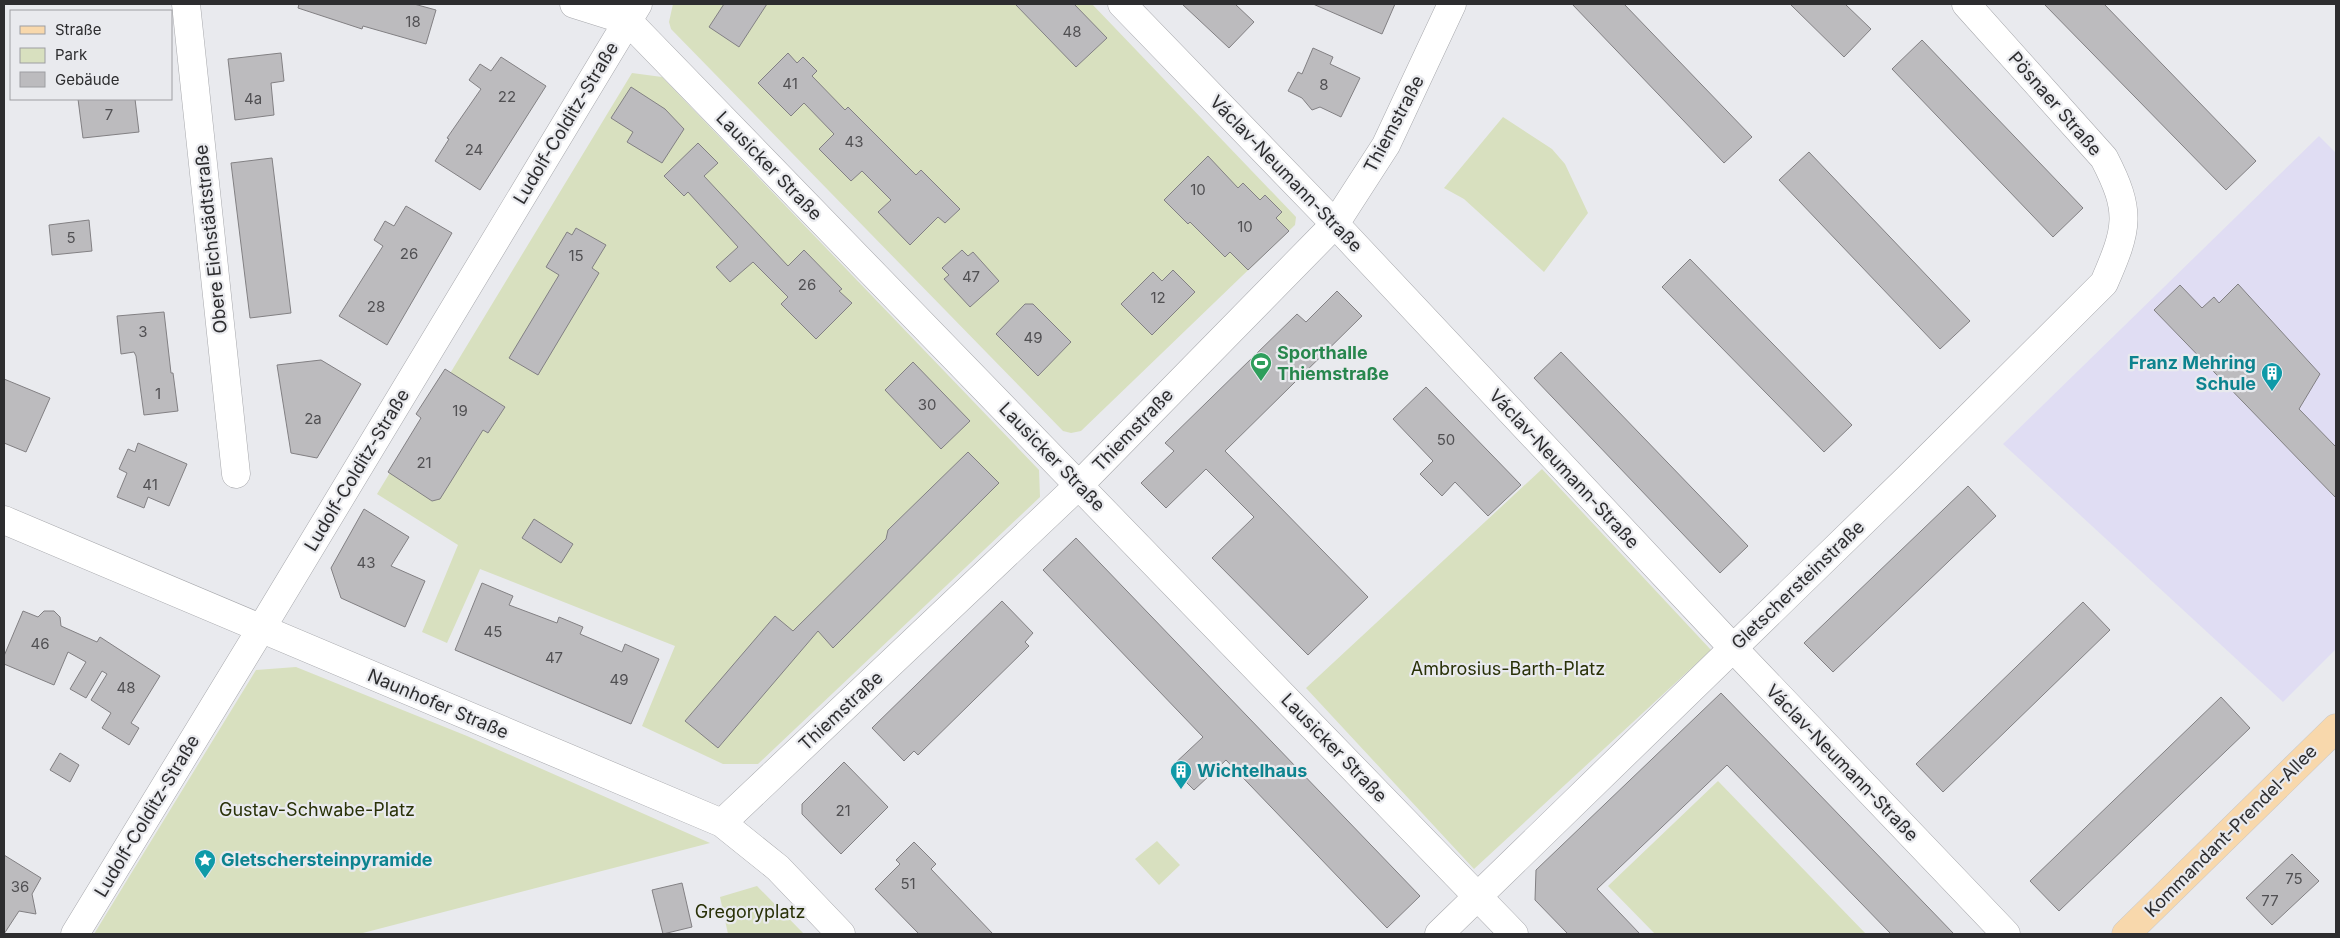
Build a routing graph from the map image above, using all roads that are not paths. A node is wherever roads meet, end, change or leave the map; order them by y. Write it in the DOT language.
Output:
graph roads {
  1 [pos="186,4"];
  2 [pos="574,4"];
  3 [pos="1122,4"];
  4 [pos="1452,4"];
  5 [pos="1966,4"];
  6 [pos="633,12"];
  7 [pos="2125,215"];
  8 [pos="1335,224"];
  9 [pos="236,474"];
  10 [pos="1079,485"];
  11 [pos="4,520"];
  12 [pos="262,629"];
  13 [pos="1733,648"];
  14 [pos="2336,728"];
  15 [pos="722,823"];
  16 [pos="1478,896"];
  17 [pos="75,934"];
  18 [pos="841,934"];
  19 [pos="1438,934"];
  20 [pos="1514,934"];
  21 [pos="2006,934"];
  22 [pos="2126,934"];
  1 -- 9 [label="street, Obere Eichstädtstraße"];
  2 -- 6 [label="street, Lausicker Straße"];
  3 -- 8 [label="street, Václav-Neumann-Straße"];
  4 -- 8 [label="street, Thiemstraße"];
  5 -- 7 [label="street, Pösnaer Straße"];
  6 -- 10 [label="street, Lausicker Straße"];
  6 -- 12 [label="street, Ludolf-Colditz-Straße"];
  7 -- 13 [label="street, Gletschersteinstraße"];
  8 -- 10 [label="street, Thiemstraße"];
  8 -- 13 [label="street, Václav-Neumann-Straße"];
  10 -- 15 [label="street, Thiemstraße"];
  10 -- 16 [label="street, Lausicker Straße"];
  11 -- 12 [label="street, Naunhofer Straße"];
  12 -- 15 [label="street, Naunhofer Straße"];
  12 -- 17 [label="street, Ludolf-Colditz-Straße"];
  13 -- 16 [label="street, Gletschersteinstraße"];
  13 -- 21 [label="street, Václav-Neumann-Straße"];
  14 -- 22 [label="main road, Kommandant-Prendel-Allee"];
  15 -- 18 [label="street, Naunhofer Straße"];
  16 -- 19 [label="street, Gletschersteinstraße"];
  16 -- 20 [label="street, Lausicker Straße"];
}
